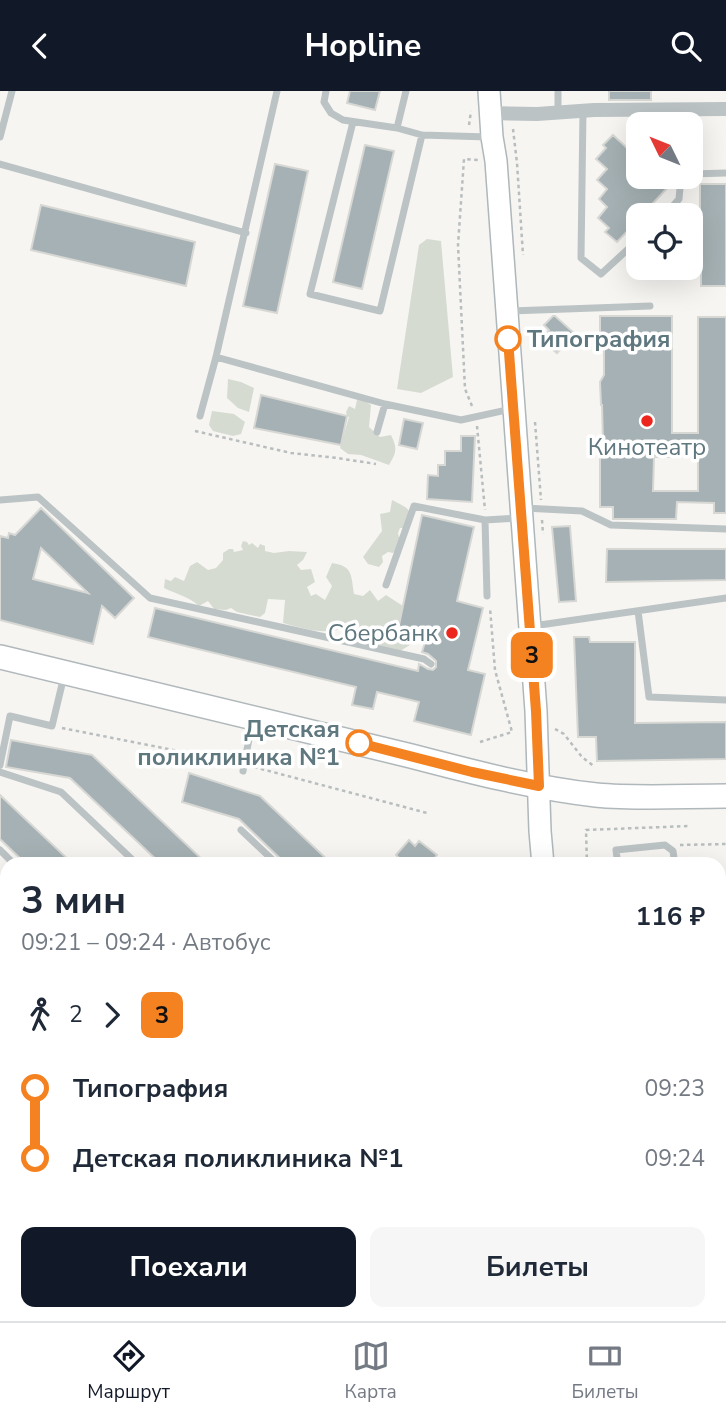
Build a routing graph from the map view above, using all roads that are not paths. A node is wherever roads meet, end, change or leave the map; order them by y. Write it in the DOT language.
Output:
graph roads {
  1 [pos="12,91"];
  2 [pos="277,91"];
  3 [pos="326,91"];
  4 [pos="406,91"];
  5 [pos="489,91"];
  6 [pos="558,91"];
  7 [pos="726,109"];
  8 [pos="583,111"];
  9 [pos="558,112"];
  10 [pos="491,113"];
  11 [pos="353,122"];
  12 [pos="397,128"];
  13 [pos="422,135"];
  14 [pos="0,137"];
  15 [pos="492,137"];
  16 [pos="0,164"];
  17 [pos="726,173"];
  18 [pos="704,174"];
  19 [pos="246,233"];
  20 [pos="626,251"];
  21 [pos="650,306"];
  22 [pos="506,311"];
  23 [pos="216,357"];
  24 [pos="385,404"];
  25 [pos="514,408"];
  26 [pos="200,416"];
  27 [pos="377,432"];
  28 [pos="0,499"];
  29 [pos="528,511"];
  30 [pos="485,520"];
  31 [pos="726,529"];
  32 [pos="386,585"];
  33 [pos="487,596"];
  34 [pos="726,598"];
  35 [pos="638,611"];
  36 [pos="529,626"];
  37 [pos="0,657"];
  38 [pos="431,664"];
  39 [pos="65,672"];
  40 [pos="726,700"];
  41 [pos="253,718"];
  42 [pos="0,765"];
  43 [pos="243,768"];
  44 [pos="0,772"];
  45 [pos="539,786"];
  46 [pos="726,796"];
  47 [pos="241,830"];
  48 [pos="130,857"];
  49 [pos="270,857"];
  50 [pos="542,857"];
  51 [pos="617,857"];
  52 [pos="674,857"];
  1 -- 14 [label="lane"];
  2 -- 19 [label="lane"];
  3 -- 11 [label="lane"];
  4 -- 12 [label="lane"];
  5 -- 10 [label="main road"];
  6 -- 9 [label="lane"];
  7 -- 8 [label="street"];
  8 -- 9 [label="street"];
  8 -- 20 [label="lane"];
  9 -- 10 [label="street"];
  10 -- 15 [label="main road"];
  11 -- 12 [label="lane"];
  11 -- 13 [label="lane"];
  12 -- 13 [label="lane"];
  13 -- 15 [label="lane"];
  15 -- 22 [label="main road"];
  16 -- 19 [label="lane"];
  17 -- 18 [label="lane"];
  19 -- 23 [label="lane"];
  21 -- 22 [label="lane"];
  22 -- 25 [label="main road"];
  23 -- 24 [label="lane"];
  23 -- 26 [label="lane"];
  24 -- 25 [label="lane"];
  24 -- 27 [label="lane"];
  25 -- 29 [label="main road"];
  28 -- 38 [label="lane"];
  29 -- 30 [label="lane"];
  29 -- 31 [label="lane"];
  29 -- 36 [label="main road"];
  30 -- 32 [label="lane"];
  30 -- 33 [label="lane"];
  34 -- 35 [label="lane"];
  35 -- 36 [label="lane"];
  35 -- 40 [label="lane"];
  36 -- 45 [label="main road"];
  37 -- 39 [label="main road"];
  39 -- 41 [label="main road"];
  39 -- 42 [label="lane"];
  41 -- 43 [label="lane"];
  41 -- 45 [label="main road"];
  44 -- 48 [label="lane"];
  45 -- 46 [label="main road"];
  45 -- 50 [label="main road"];
  47 -- 49 [label="lane"];
  51 -- 52 [label="lane"];
}
